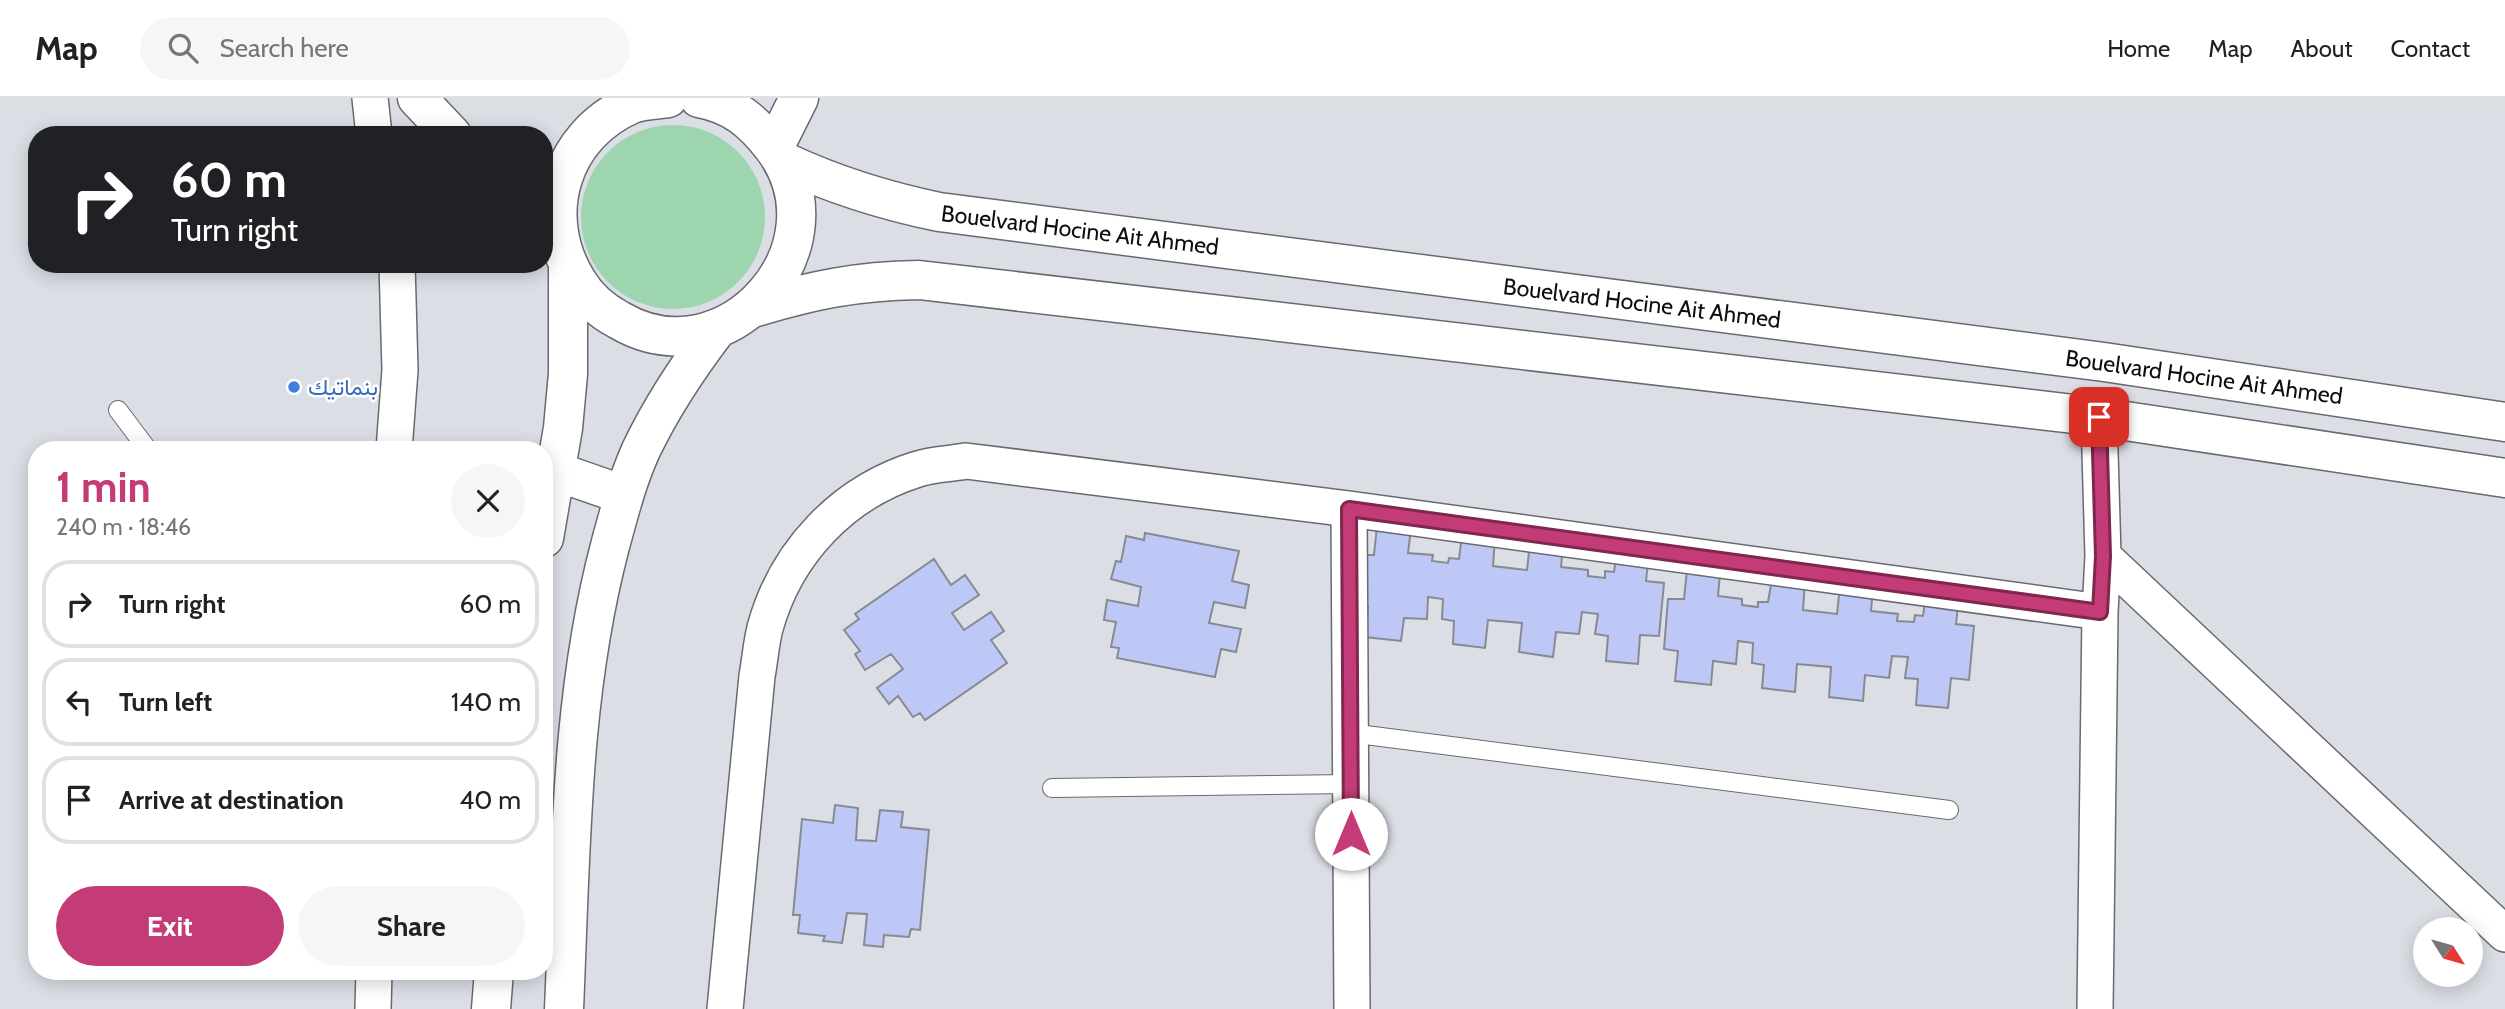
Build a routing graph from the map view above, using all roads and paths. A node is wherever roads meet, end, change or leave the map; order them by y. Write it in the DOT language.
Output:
graph roads {
  1 [pos="370,98"];
  2 [pos="417,98"];
  3 [pos="668,98"];
  4 [pos="699,98"];
  5 [pos="799,98"];
  6 [pos="373,126"];
  7 [pos="443,126"];
  8 [pos="779,155"];
  9 [pos="553,188"];
  10 [pos="553,202"];
  11 [pos="568,267"];
  12 [pos="397,273"];
  13 [pos="753,308"];
  14 [pos="717,329"];
  15 [pos="118,410"];
  16 [pos="2099,417"];
  17 [pos="2505,422"];
  18 [pos="141,441"];
  19 [pos="395,441"];
  20 [pos="555,471"];
  21 [pos="2505,478"];
  22 [pos="553,483"];
  23 [pos="624,495"];
  24 [pos="1349,509"];
  25 [pos="2103,556"];
  26 [pos="2100,612"];
  27 [pos="1350,733"];
  28 [pos="1351,785"];
  29 [pos="1052,788"];
  30 [pos="1949,810"];
  31 [pos="2505,934"];
  32 [pos="374,980"];
  33 [pos="493,980"];
  34 [pos="373,1009"];
  35 [pos="491,1009"];
  36 [pos="564,1009"];
  37 [pos="726,1009"];
  38 [pos="1352,1009"];
  39 [pos="2095,1009"];
  1 -- 6 [label="street"];
  2 -- 7 [label="main road"];
  3 -- 9 [label="main road"];
  4 -- 8 [label="main road"];
  5 -- 8 [label="main road"];
  8 -- 13 [label="main road"];
  8 -- 17 [label="main road, Bouelvard Hocine Ait Ahmed"];
  10 -- 11 [label="main road"];
  11 -- 14 [label="main road"];
  11 -- 20 [label="main road"];
  12 -- 19 [label="street"];
  13 -- 14 [label="main road"];
  13 -- 16 [label="main road"];
  14 -- 23 [label="main road"];
  15 -- 18 [label="lane"];
  16 -- 21 [label="main road"];
  16 -- 25 [label="street"];
  20 -- 22 [label="main road"];
  20 -- 23 [label="main road"];
  23 -- 36 [label="main road"];
  24 -- 26 [label="street"];
  24 -- 27 [label="street"];
  24 -- 37 [label="street"];
  25 -- 26 [label="street"];
  25 -- 31 [label="street"];
  26 -- 39 [label="street"];
  27 -- 28 [label="street"];
  27 -- 30 [label="lane"];
  28 -- 29 [label="lane"];
  28 -- 38 [label="street"];
  32 -- 34 [label="street"];
  33 -- 35 [label="main road"];
}
